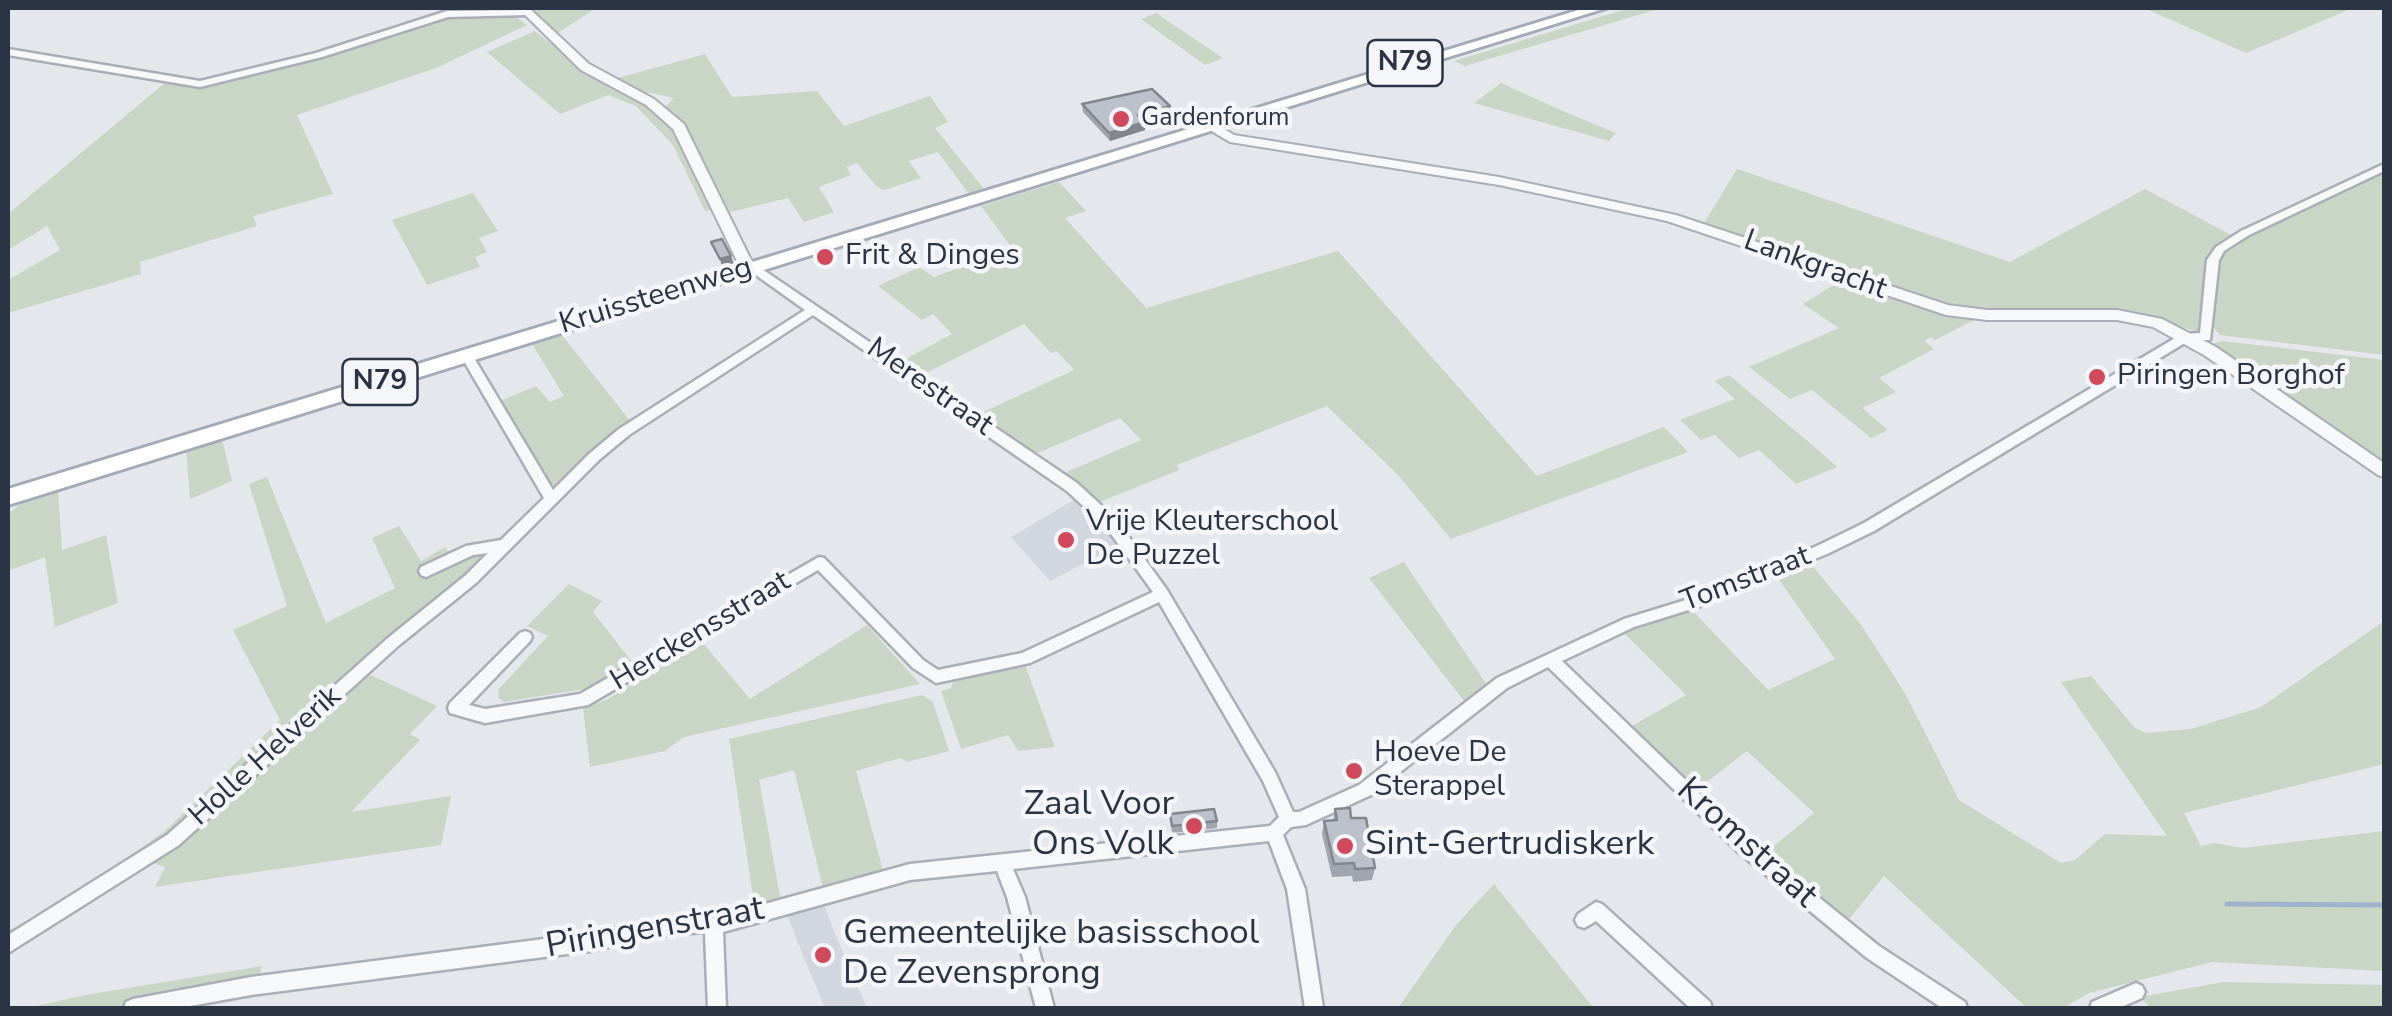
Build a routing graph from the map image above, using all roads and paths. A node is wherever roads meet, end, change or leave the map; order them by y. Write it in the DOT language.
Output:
graph roads {
  1 [pos="1599,8"];
  2 [pos="524,10"];
  3 [pos="8,52"];
  4 [pos="1212,126"];
  5 [pos="2384,167"];
  6 [pos="752,268"];
  7 [pos="814,309"];
  8 [pos="2186,337"];
  9 [pos="467,356"];
  10 [pos="2384,471"];
  11 [pos="8,496"];
  12 [pos="551,499"];
  13 [pos="507,545"];
  14 [pos="426,571"];
  15 [pos="1162,594"];
  16 [pos="525,637"];
  17 [pos="1551,660"];
  18 [pos="1281,826"];
  19 [pos="1002,862"];
  20 [pos="1584,920"];
  21 [pos="714,926"];
  22 [pos="8,944"];
  23 [pos="2136,992"];
  24 [pos="133,1008"];
  25 [pos="717,1008"];
  26 [pos="1045,1008"];
  27 [pos="1314,1008"];
  28 [pos="1703,1008"];
  29 [pos="1958,1008"];
  30 [pos="2099,1008"];
  1 -- 4 [label="main road, Kruissteenweg / N79"];
  2 -- 3 [label="street"];
  2 -- 6 [label="street, Merestraat"];
  4 -- 6 [label="main road, Kruissteenweg / N79"];
  4 -- 8 [label="street, Lankgracht"];
  5 -- 8 [label="street"];
  6 -- 7 [label="street, Merestraat"];
  6 -- 9 [label="main road, Kruissteenweg / N79"];
  7 -- 12 [label="street, Holle Helverik"];
  7 -- 15 [label="street, Merestraat"];
  8 -- 10 [label="street, Lankgracht"];
  8 -- 17 [label="street, Tomstraat"];
  9 -- 11 [label="main road, Kruissteenweg / N79"];
  9 -- 12 [label="street"];
  12 -- 13 [label="street, Holle Helverik"];
  13 -- 14 [label="street"];
  13 -- 22 [label="street, Holle Helverik"];
  15 -- 16 [label="street, Herckensstraat"];
  15 -- 18 [label="street, Merestraat"];
  17 -- 18 [label="street, Tomstraat"];
  17 -- 29 [label="street, Kromstraat"];
  18 -- 19 [label="street, Piringenstraat"];
  18 -- 27 [label="street, Merestraat"];
  19 -- 21 [label="street, Piringenstraat"];
  19 -- 26 [label="street"];
  20 -- 28 [label="street"];
  21 -- 24 [label="street, Piringenstraat"];
  21 -- 25 [label="street"];
  23 -- 30 [label="street"];
}
